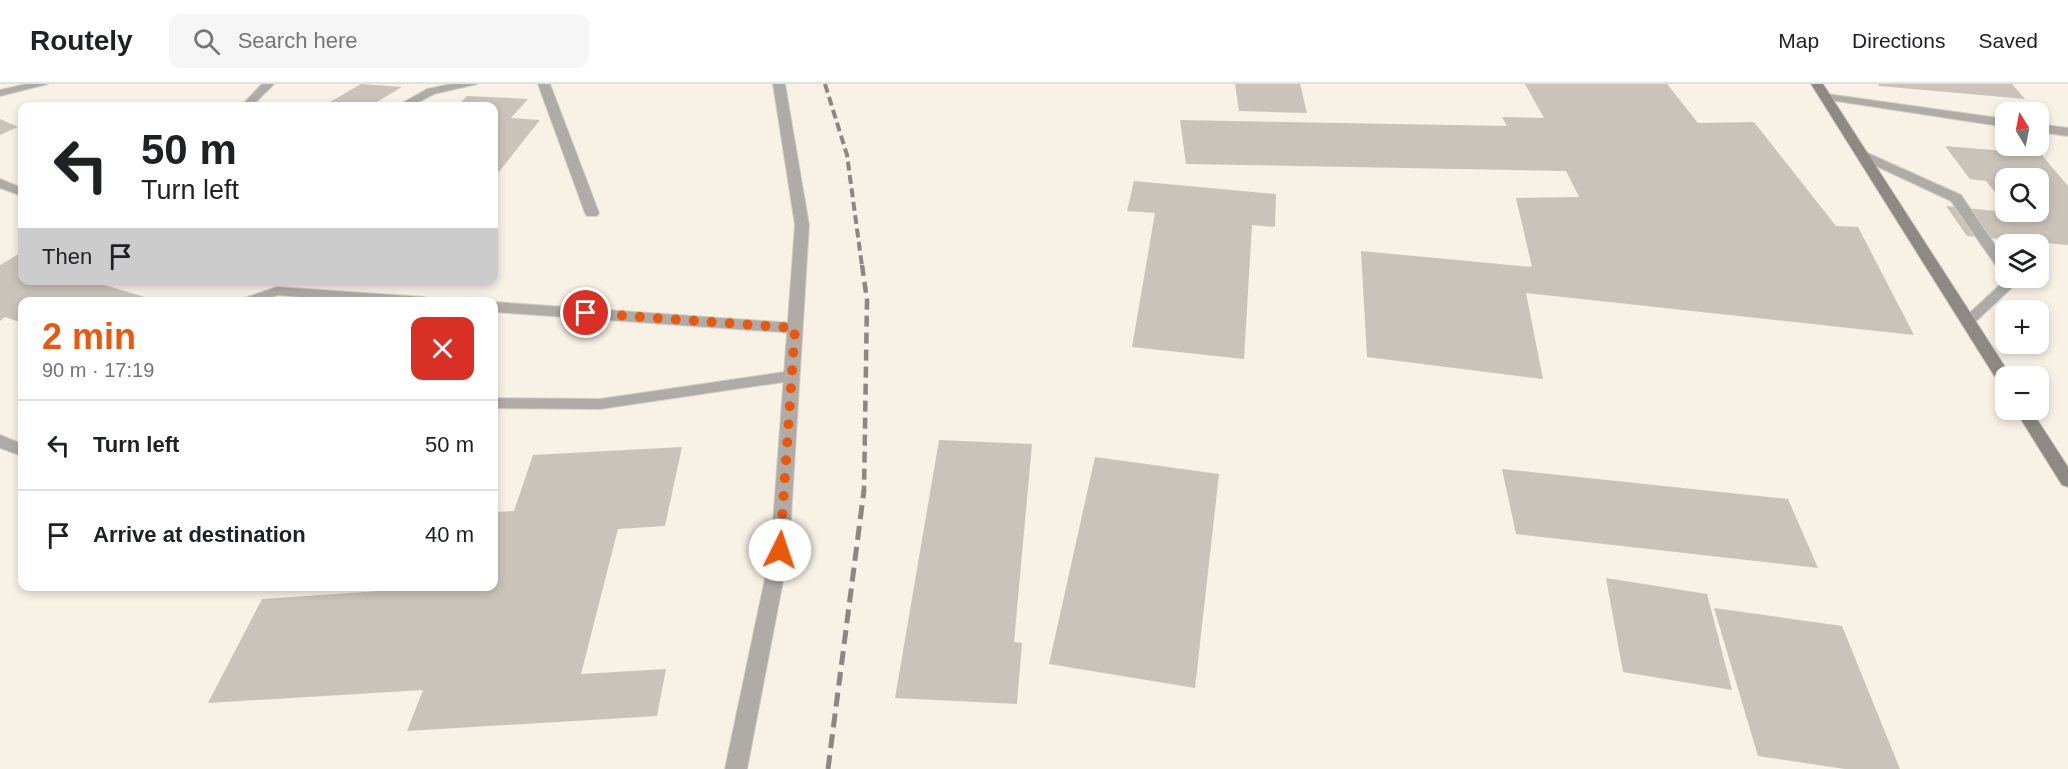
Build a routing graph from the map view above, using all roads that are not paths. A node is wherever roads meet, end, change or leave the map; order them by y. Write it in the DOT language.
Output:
graph roads {
  1 [pos="42,84"];
  2 [pos="268,84"];
  3 [pos="471,84"];
  4 [pos="544,84"];
  5 [pos="779,84"];
  6 [pos="1817,84"];
  7 [pos="0,93"];
  8 [pos="1827,97"];
  9 [pos="250,102"];
  10 [pos="411,102"];
  11 [pos="1995,121"];
  12 [pos="2049,129"];
  13 [pos="2068,132"];
  14 [pos="1863,155"];
  15 [pos="0,183"];
  16 [pos="18,190"];
  17 [pos="592,213"];
  18 [pos="1995,256"];
  19 [pos="2004,288"];
  20 [pos="257,297"];
  21 [pos="357,297"];
  22 [pos="498,307"];
  23 [pos="1968,321"];
  24 [pos="795,328"];
  25 [pos="1996,366"];
  26 [pos="791,376"];
  27 [pos="498,403"];
  28 [pos="2029,420"];
  29 [pos="0,441"];
  30 [pos="18,448"];
  31 [pos="2068,481"];
  32 [pos="736,769"];
  1 -- 7 [label="street"];
  2 -- 9 [label="street"];
  3 -- 10 [label="street"];
  4 -- 17 [label="street"];
  5 -- 24 [label="street"];
  6 -- 8 [label="main road"];
  8 -- 11 [label="street"];
  8 -- 14 [label="main road"];
  12 -- 13 [label="street"];
  14 -- 18 [label="street"];
  14 -- 23 [label="main road"];
  15 -- 16 [label="street"];
  19 -- 23 [label="street"];
  20 -- 21 [label="street"];
  22 -- 24 [label="street"];
  23 -- 25 [label="main road"];
  24 -- 26 [label="street"];
  26 -- 27 [label="street"];
  26 -- 32 [label="street"];
  28 -- 31 [label="main road"];
  29 -- 30 [label="street"];
}
